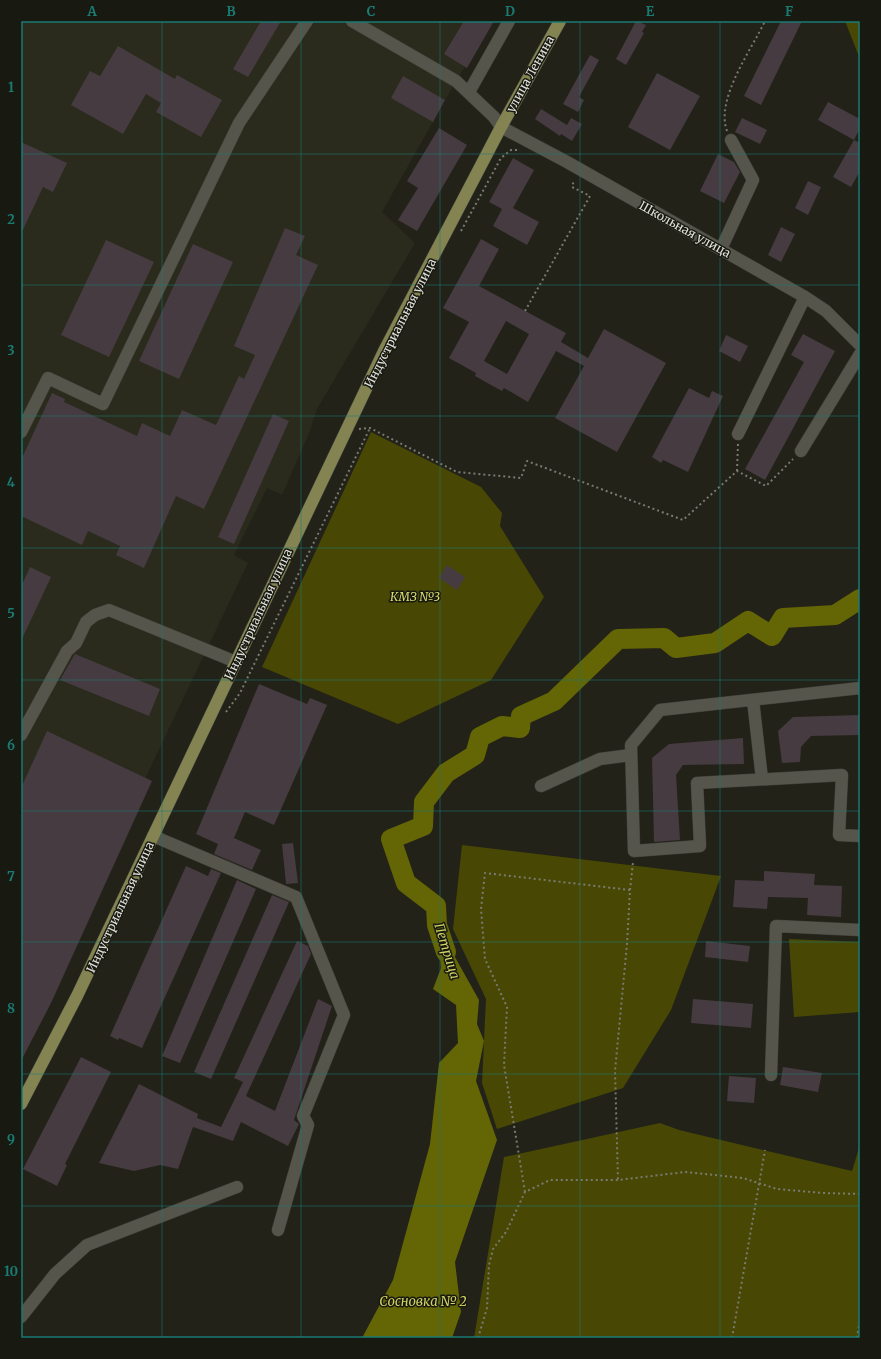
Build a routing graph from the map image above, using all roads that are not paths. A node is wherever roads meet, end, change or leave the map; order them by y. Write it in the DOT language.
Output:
graph roads {
  1 [pos="307,21"];
  2 [pos="352,21"];
  3 [pos="509,21"];
  4 [pos="560,21"];
  5 [pos="469,92"];
  6 [pos="501,127"];
  7 [pos="731,140"];
  8 [pos="720,249"];
  9 [pos="805,298"];
  10 [pos="860,345"];
  11 [pos="860,354"];
  12 [pos="21,432"];
  13 [pos="738,434"];
  14 [pos="801,451"];
  15 [pos="236,662"];
  16 [pos="860,688"];
  17 [pos="753,700"];
  18 [pos="21,734"];
  19 [pos="631,755"];
  20 [pos="762,779"];
  21 [pos="541,786"];
  22 [pos="153,836"];
  23 [pos="860,836"];
  24 [pos="860,930"];
  25 [pos="771,1075"];
  26 [pos="21,1104"];
  27 [pos="237,1187"];
  28 [pos="278,1230"];
  29 [pos="21,1316"];
  1 -- 12 [label="street"];
  2 -- 5 [label="street"];
  3 -- 5 [label="street"];
  4 -- 6 [label="main road, улица Ленина"];
  5 -- 6 [label="street"];
  6 -- 8 [label="street, Школьная улица"];
  6 -- 15 [label="main road, Индустриальная улица"];
  7 -- 8 [label="street"];
  8 -- 9 [label="street, Школьная улица"];
  9 -- 10 [label="street, Школьная улица"];
  9 -- 13 [label="street"];
  11 -- 14 [label="street"];
  15 -- 18 [label="street"];
  15 -- 22 [label="main road, Индустриальная улица"];
  16 -- 17 [label="street"];
  17 -- 19 [label="street"];
  17 -- 20 [label="street"];
  19 -- 20 [label="street"];
  19 -- 21 [label="street"];
  20 -- 23 [label="street"];
  22 -- 26 [label="main road, Индустриальная улица"];
  22 -- 28 [label="street"];
  24 -- 25 [label="street"];
  27 -- 29 [label="street"];
}
